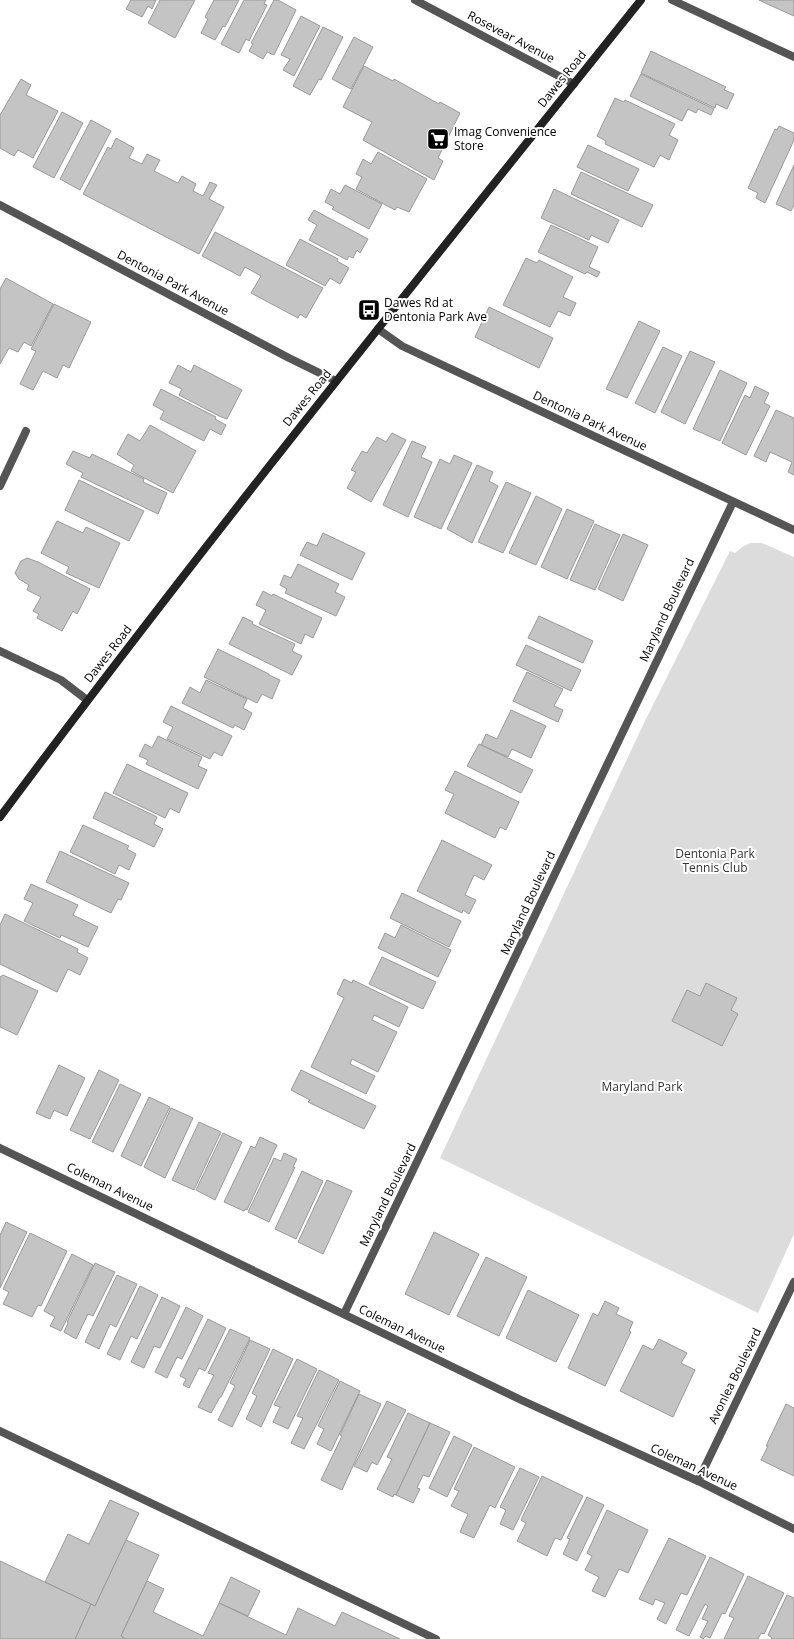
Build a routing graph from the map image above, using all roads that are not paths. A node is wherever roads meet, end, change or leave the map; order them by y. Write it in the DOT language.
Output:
graph roads {
  1 [pos="415,0"];
  2 [pos="640,0"];
  3 [pos="672,0"];
  4 [pos="794,57"];
  5 [pos="574,84"];
  6 [pos="0,205"];
  7 [pos="378,329"];
  8 [pos="336,381"];
  9 [pos="26,431"];
  10 [pos="0,486"];
  11 [pos="733,502"];
  12 [pos="794,530"];
  13 [pos="0,651"];
  14 [pos="87,700"];
  15 [pos="0,817"];
  16 [pos="0,1148"];
  17 [pos="794,1282"];
  18 [pos="344,1314"];
  19 [pos="0,1431"];
  20 [pos="698,1481"];
  21 [pos="794,1529"];
  22 [pos="436,1639"];
  1 -- 5 [label="street, Rosevear Avenue"];
  2 -- 5 [label="street, Dawes Road"];
  3 -- 4 [label="street"];
  5 -- 7 [label="street, Dawes Road"];
  6 -- 8 [label="street, Dentonia Park Avenue"];
  7 -- 8 [label="street, Dawes Road"];
  7 -- 11 [label="street, Dentonia Park Avenue"];
  8 -- 14 [label="street, Dawes Road"];
  9 -- 10 [label="street"];
  11 -- 12 [label="street, Dentonia Park Avenue"];
  11 -- 18 [label="street, Maryland Boulevard"];
  13 -- 14 [label="street"];
  14 -- 15 [label="street, Dawes Road"];
  16 -- 18 [label="street, Coleman Avenue"];
  17 -- 20 [label="street, Avonlea Boulevard"];
  18 -- 20 [label="street, Coleman Avenue"];
  19 -- 22 [label="street"];
  20 -- 21 [label="street, Coleman Avenue"];
}
